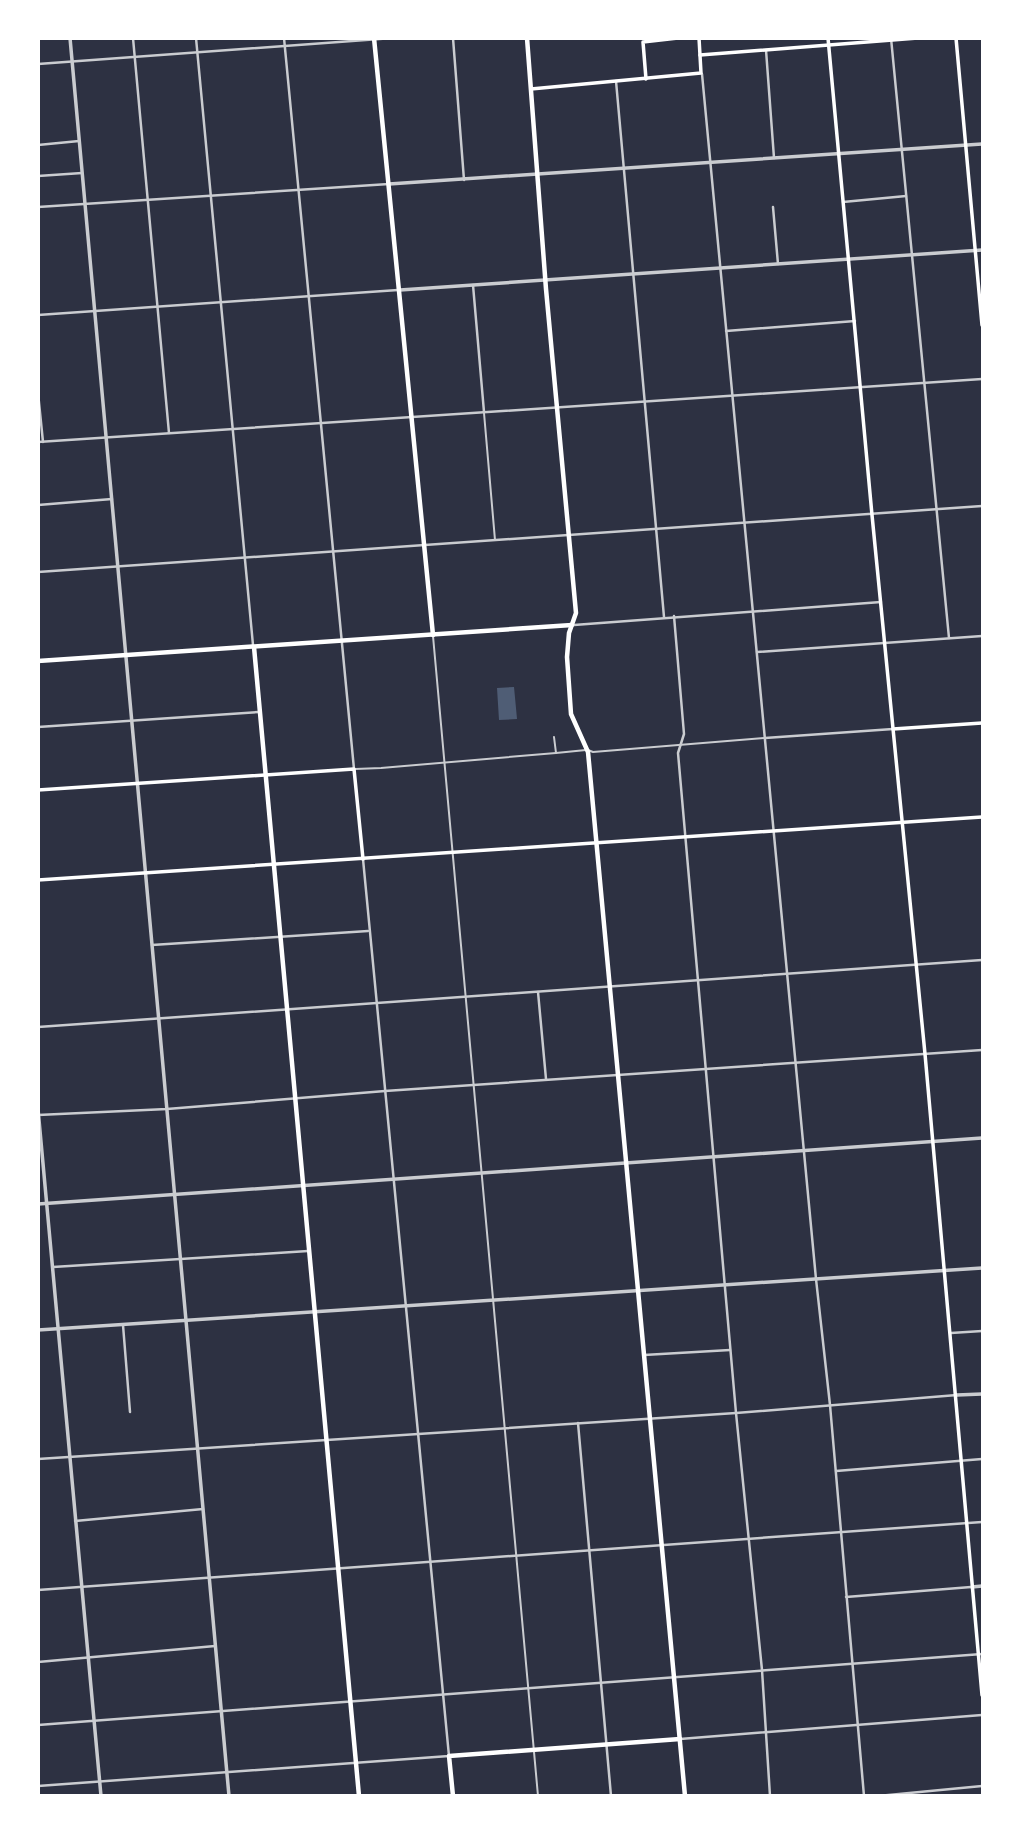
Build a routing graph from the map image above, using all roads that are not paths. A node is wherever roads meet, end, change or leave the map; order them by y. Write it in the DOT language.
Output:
graph roads {
  1 [pos="70,38"];
  2 [pos="133,38"];
  3 [pos="196,38"];
  4 [pos="284,38"];
  5 [pos="393,38"];
  6 [pos="453,38"];
  7 [pos="527,38"];
  8 [pos="678,38"];
  9 [pos="699,38"];
  10 [pos="828,38"];
  11 [pos="918,38"];
  12 [pos="956,38"];
  13 [pos="374,39"];
  14 [pos="643,40"];
  15 [pos="891,40"];
  16 [pos="285,46"];
  17 [pos="828,46"];
  18 [pos="766,50"];
  19 [pos="198,53"];
  20 [pos="700,55"];
  21 [pos="134,57"];
  22 [pos="72,61"];
  23 [pos="38,64"];
  24 [pos="701,73"];
  25 [pos="646,79"];
  26 [pos="616,81"];
  27 [pos="531,89"];
  28 [pos="79,141"];
  29 [pos="982,144"];
  30 [pos="38,145"];
  31 [pos="965,145"];
  32 [pos="901,149"];
  33 [pos="838,154"];
  34 [pos="774,158"];
  35 [pos="709,163"];
  36 [pos="624,169"];
  37 [pos="82,173"];
  38 [pos="538,175"];
  39 [pos="38,176"];
  40 [pos="464,180"];
  41 [pos="389,184"];
  42 [pos="298,190"];
  43 [pos="212,196"];
  44 [pos="906,196"];
  45 [pos="148,200"];
  46 [pos="843,202"];
  47 [pos="85,204"];
  48 [pos="38,206"];
  49 [pos="773,207"];
  50 [pos="975,250"];
  51 [pos="982,250"];
  52 [pos="912,255"];
  53 [pos="848,259"];
  54 [pos="778,264"];
  55 [pos="719,268"];
  56 [pos="633,274"];
  57 [pos="545,280"];
  58 [pos="472,285"];
  59 [pos="400,290"];
  60 [pos="307,298"];
  61 [pos="219,303"];
  62 [pos="158,307"];
  63 [pos="94,311"];
  64 [pos="38,315"];
  65 [pos="855,321"];
  66 [pos="982,325"];
  67 [pos="726,331"];
  68 [pos="982,379"];
  69 [pos="925,383"];
  70 [pos="861,388"];
  71 [pos="38,393"];
  72 [pos="732,397"];
  73 [pos="645,402"];
  74 [pos="556,407"];
  75 [pos="484,412"];
  76 [pos="412,418"];
  77 [pos="320,424"];
  78 [pos="232,430"];
  79 [pos="169,434"];
  80 [pos="106,438"];
  81 [pos="41,442"];
  82 [pos="112,499"];
  83 [pos="38,505"];
  84 [pos="982,506"];
  85 [pos="936,510"];
  86 [pos="872,515"];
  87 [pos="744,524"];
  88 [pos="655,530"];
  89 [pos="568,536"];
  90 [pos="495,541"];
  91 [pos="424,546"];
  92 [pos="333,552"];
  93 [pos="245,558"];
  94 [pos="118,567"];
  95 [pos="38,572"];
  96 [pos="881,602"];
  97 [pos="753,610"];
  98 [pos="674,616"];
  99 [pos="664,617"];
  100 [pos="572,625"];
  101 [pos="433,635"];
  102 [pos="982,636"];
  103 [pos="949,638"];
  104 [pos="341,641"];
  105 [pos="885,642"];
  106 [pos="254,647"];
  107 [pos="757,652"];
  108 [pos="126,656"];
  109 [pos="38,661"];
  110 [pos="260,712"];
  111 [pos="132,720"];
  112 [pos="982,723"];
  113 [pos="38,727"];
  114 [pos="893,729"];
  115 [pos="554,737"];
  116 [pos="765,738"];
  117 [pos="680,744"];
  118 [pos="587,750"];
  119 [pos="556,753"];
  120 [pos="445,763"];
  121 [pos="354,769"];
  122 [pos="266,775"];
  123 [pos="138,783"];
  124 [pos="38,790"];
  125 [pos="982,817"];
  126 [pos="903,821"];
  127 [pos="774,830"];
  128 [pos="685,836"];
  129 [pos="597,843"];
  130 [pos="453,854"];
  131 [pos="363,859"];
  132 [pos="273,864"];
  133 [pos="145,874"];
  134 [pos="38,880"];
  135 [pos="370,931"];
  136 [pos="279,935"];
  137 [pos="152,945"];
  138 [pos="982,960"];
  139 [pos="916,964"];
  140 [pos="787,973"];
  141 [pos="699,981"];
  142 [pos="610,987"];
  143 [pos="538,992"];
  144 [pos="466,996"];
  145 [pos="376,1003"];
  146 [pos="286,1010"];
  147 [pos="158,1018"];
  148 [pos="38,1027"];
  149 [pos="982,1050"];
  150 [pos="925,1054"];
  151 [pos="796,1063"];
  152 [pos="706,1069"];
  153 [pos="618,1075"];
  154 [pos="546,1080"];
  155 [pos="474,1085"];
  156 [pos="385,1091"];
  157 [pos="294,1098"];
  158 [pos="167,1109"];
  159 [pos="38,1110"];
  160 [pos="39,1115"];
  161 [pos="982,1138"];
  162 [pos="933,1141"];
  163 [pos="804,1150"];
  164 [pos="714,1157"];
  165 [pos="626,1163"];
  166 [pos="482,1173"];
  167 [pos="393,1179"];
  168 [pos="302,1186"];
  169 [pos="176,1195"];
  170 [pos="38,1204"];
  171 [pos="46,1204"];
  172 [pos="308,1251"];
  173 [pos="181,1259"];
  174 [pos="52,1267"];
  175 [pos="982,1268"];
  176 [pos="945,1270"];
  177 [pos="816,1279"];
  178 [pos="725,1284"];
  179 [pos="638,1290"];
  180 [pos="493,1300"];
  181 [pos="406,1306"];
  182 [pos="315,1313"];
  183 [pos="187,1321"];
  184 [pos="122,1324"];
  185 [pos="57,1328"];
  186 [pos="38,1330"];
  187 [pos="982,1331"];
  188 [pos="951,1333"];
  189 [pos="730,1350"];
  190 [pos="644,1355"];
  191 [pos="982,1394"];
  192 [pos="957,1395"];
  193 [pos="830,1405"];
  194 [pos="130,1412"];
  195 [pos="736,1413"];
  196 [pos="650,1419"];
  197 [pos="578,1423"];
  198 [pos="505,1428"];
  199 [pos="419,1434"];
  200 [pos="328,1440"];
  201 [pos="198,1448"];
  202 [pos="69,1457"];
  203 [pos="38,1459"];
  204 [pos="982,1459"];
  205 [pos="962,1460"];
  206 [pos="836,1471"];
  207 [pos="203,1509"];
  208 [pos="75,1521"];
  209 [pos="982,1522"];
  210 [pos="968,1523"];
  211 [pos="840,1532"];
  212 [pos="748,1539"];
  213 [pos="662,1546"];
  214 [pos="589,1551"];
  215 [pos="516,1556"];
  216 [pos="431,1562"];
  217 [pos="340,1569"];
  218 [pos="209,1578"];
  219 [pos="982,1586"];
  220 [pos="82,1587"];
  221 [pos="972,1587"];
  222 [pos="38,1590"];
  223 [pos="846,1597"];
  224 [pos="215,1646"];
  225 [pos="980,1654"];
  226 [pos="88,1657"];
  227 [pos="38,1662"];
  228 [pos="852,1663"];
  229 [pos="762,1670"];
  230 [pos="674,1677"];
  231 [pos="601,1682"];
  232 [pos="528,1688"];
  233 [pos="445,1694"];
  234 [pos="982,1695"];
  235 [pos="350,1701"];
  236 [pos="221,1711"];
  237 [pos="982,1715"];
  238 [pos="95,1720"];
  239 [pos="38,1725"];
  240 [pos="858,1725"];
  241 [pos="765,1732"];
  242 [pos="680,1738"];
  243 [pos="606,1744"];
  244 [pos="534,1750"];
  245 [pos="449,1756"];
  246 [pos="356,1763"];
  247 [pos="227,1772"];
  248 [pos="100,1782"];
  249 [pos="38,1786"];
  250 [pos="982,1786"];
  251 [pos="982,1795"];
  252 [pos="101,1796"];
  253 [pos="229,1796"];
  254 [pos="359,1796"];
  255 [pos="453,1796"];
  256 [pos="538,1796"];
  257 [pos="611,1796"];
  258 [pos="685,1796"];
  259 [pos="771,1796"];
  260 [pos="864,1796"];
  261 [pos="878,1796"];
  262 [pos="976,1796"];
  1 -- 22 [label="street"];
  2 -- 21 [label="street"];
  3 -- 19 [label="street"];
  4 -- 16 [label="street"];
  5 -- 13 [label="street"];
  6 -- 40 [label="street"];
  7 -- 27 [label="main road"];
  8 -- 14 [label="main road"];
  9 -- 20 [label="main road"];
  10 -- 17 [label="main road"];
  11 -- 15 [label="main road"];
  12 -- 31 [label="main road"];
  13 -- 16 [label="street"];
  13 -- 41 [label="main road"];
  14 -- 25 [label="main road"];
  15 -- 17 [label="main road"];
  15 -- 32 [label="street"];
  16 -- 19 [label="street"];
  16 -- 42 [label="street"];
  17 -- 18 [label="main road"];
  17 -- 33 [label="main road"];
  18 -- 20 [label="main road"];
  18 -- 34 [label="street"];
  19 -- 21 [label="street"];
  19 -- 43 [label="street"];
  20 -- 24 [label="main road"];
  21 -- 22 [label="street"];
  21 -- 45 [label="street"];
  22 -- 23 [label="street"];
  22 -- 28 [label="street"];
  24 -- 25 [label="main road"];
  24 -- 35 [label="street"];
  25 -- 26 [label="main road"];
  26 -- 27 [label="main road"];
  26 -- 36 [label="street"];
  27 -- 38 [label="main road"];
  28 -- 30 [label="street"];
  28 -- 37 [label="street"];
  29 -- 31 [label="street"];
  31 -- 32 [label="street"];
  31 -- 50 [label="main road"];
  32 -- 33 [label="street"];
  32 -- 44 [label="street"];
  33 -- 34 [label="street"];
  33 -- 46 [label="main road"];
  34 -- 35 [label="street"];
  35 -- 36 [label="street"];
  35 -- 55 [label="street"];
  36 -- 38 [label="street"];
  36 -- 56 [label="street"];
  37 -- 39 [label="street"];
  37 -- 47 [label="street"];
  38 -- 40 [label="street"];
  38 -- 57 [label="main road"];
  40 -- 41 [label="street"];
  41 -- 42 [label="street"];
  41 -- 59 [label="main road"];
  42 -- 43 [label="street"];
  42 -- 60 [label="street"];
  43 -- 45 [label="street"];
  43 -- 61 [label="street"];
  44 -- 46 [label="street"];
  44 -- 52 [label="street"];
  45 -- 47 [label="street"];
  45 -- 62 [label="street"];
  46 -- 53 [label="main road"];
  47 -- 48 [label="street"];
  47 -- 63 [label="street"];
  49 -- 54 [label="street"];
  50 -- 51 [label="street"];
  50 -- 52 [label="street"];
  50 -- 66 [label="main road"];
  52 -- 53 [label="street"];
  52 -- 69 [label="street"];
  53 -- 54 [label="street"];
  53 -- 65 [label="main road"];
  54 -- 55 [label="street"];
  55 -- 56 [label="street"];
  55 -- 67 [label="street"];
  56 -- 57 [label="street"];
  56 -- 73 [label="street"];
  57 -- 58 [label="street"];
  57 -- 74 [label="main road"];
  58 -- 59 [label="street"];
  58 -- 75 [label="street"];
  59 -- 60 [label="street"];
  59 -- 76 [label="main road"];
  60 -- 61 [label="street"];
  60 -- 77 [label="street"];
  61 -- 62 [label="street"];
  61 -- 78 [label="street"];
  62 -- 63 [label="street"];
  62 -- 79 [label="street"];
  63 -- 64 [label="street"];
  63 -- 80 [label="street"];
  65 -- 67 [label="street"];
  65 -- 70 [label="main road"];
  67 -- 72 [label="street"];
  68 -- 69 [label="street"];
  69 -- 70 [label="street"];
  69 -- 85 [label="street"];
  70 -- 72 [label="street"];
  70 -- 86 [label="main road"];
  71 -- 81 [label="street"];
  72 -- 73 [label="street"];
  72 -- 87 [label="street"];
  73 -- 74 [label="street"];
  73 -- 88 [label="street"];
  74 -- 75 [label="street"];
  74 -- 89 [label="main road"];
  75 -- 76 [label="street"];
  75 -- 90 [label="street"];
  76 -- 77 [label="street"];
  76 -- 91 [label="main road"];
  77 -- 78 [label="street"];
  77 -- 92 [label="street"];
  78 -- 79 [label="street"];
  78 -- 93 [label="street"];
  79 -- 80 [label="street"];
  80 -- 81 [label="street"];
  80 -- 82 [label="street"];
  82 -- 83 [label="street"];
  82 -- 94 [label="street"];
  84 -- 85 [label="street"];
  85 -- 86 [label="street"];
  85 -- 103 [label="street"];
  86 -- 87 [label="street"];
  86 -- 96 [label="main road"];
  87 -- 88 [label="street"];
  87 -- 97 [label="street"];
  88 -- 89 [label="street"];
  88 -- 99 [label="street"];
  89 -- 90 [label="street"];
  89 -- 100 [label="main road"];
  90 -- 91 [label="street"];
  91 -- 92 [label="street"];
  91 -- 101 [label="main road"];
  92 -- 93 [label="street"];
  92 -- 104 [label="street"];
  93 -- 94 [label="street"];
  93 -- 106 [label="street"];
  94 -- 95 [label="street"];
  94 -- 108 [label="street"];
  96 -- 97 [label="street"];
  96 -- 105 [label="main road"];
  97 -- 98 [label="street"];
  97 -- 107 [label="street"];
  98 -- 99 [label="street"];
  98 -- 117 [label="street"];
  99 -- 100 [label="street"];
  100 -- 101 [label="main road"];
  100 -- 118 [label="main road"];
  101 -- 104 [label="main road"];
  101 -- 120 [label="street"];
  102 -- 103 [label="street"];
  103 -- 105 [label="street"];
  104 -- 106 [label="main road"];
  104 -- 121 [label="street"];
  105 -- 107 [label="street"];
  105 -- 114 [label="main road"];
  106 -- 108 [label="main road"];
  106 -- 110 [label="main road"];
  107 -- 116 [label="street"];
  108 -- 109 [label="main road"];
  108 -- 111 [label="street"];
  110 -- 111 [label="street"];
  110 -- 122 [label="main road"];
  111 -- 113 [label="street"];
  111 -- 123 [label="street"];
  112 -- 114 [label="main road"];
  114 -- 116 [label="street"];
  114 -- 126 [label="main road"];
  115 -- 119 [label="street"];
  116 -- 117 [label="street"];
  116 -- 127 [label="street"];
  117 -- 118 [label="street"];
  117 -- 128 [label="street"];
  118 -- 119 [label="street"];
  118 -- 129 [label="main road"];
  119 -- 120 [label="street"];
  120 -- 121 [label="street"];
  120 -- 130 [label="street"];
  121 -- 122 [label="main road"];
  121 -- 131 [label="main road"];
  122 -- 123 [label="main road"];
  122 -- 132 [label="main road"];
  123 -- 124 [label="main road"];
  123 -- 133 [label="street"];
  125 -- 126 [label="main road"];
  126 -- 127 [label="main road"];
  126 -- 139 [label="main road"];
  127 -- 128 [label="main road"];
  127 -- 140 [label="street"];
  128 -- 129 [label="main road"];
  128 -- 141 [label="street"];
  129 -- 130 [label="main road"];
  129 -- 142 [label="main road"];
  130 -- 131 [label="main road"];
  130 -- 144 [label="street"];
  131 -- 132 [label="main road"];
  131 -- 135 [label="street"];
  132 -- 133 [label="main road"];
  132 -- 136 [label="main road"];
  133 -- 134 [label="main road"];
  133 -- 137 [label="street"];
  135 -- 136 [label="street"];
  135 -- 145 [label="street"];
  136 -- 137 [label="street"];
  136 -- 146 [label="main road"];
  137 -- 147 [label="street"];
  138 -- 139 [label="street"];
  139 -- 140 [label="street"];
  139 -- 150 [label="main road"];
  140 -- 141 [label="street"];
  140 -- 151 [label="street"];
  141 -- 142 [label="street"];
  141 -- 152 [label="street"];
  142 -- 143 [label="street"];
  142 -- 153 [label="main road"];
  143 -- 144 [label="street"];
  143 -- 154 [label="street"];
  144 -- 145 [label="street"];
  144 -- 155 [label="street"];
  145 -- 146 [label="street"];
  145 -- 156 [label="street"];
  146 -- 147 [label="street"];
  146 -- 157 [label="main road"];
  147 -- 148 [label="street"];
  147 -- 158 [label="street"];
  149 -- 150 [label="street"];
  150 -- 151 [label="street"];
  150 -- 162 [label="main road"];
  151 -- 152 [label="street"];
  151 -- 163 [label="street"];
  152 -- 153 [label="street"];
  152 -- 164 [label="street"];
  153 -- 154 [label="street"];
  153 -- 165 [label="main road"];
  154 -- 155 [label="street"];
  155 -- 156 [label="street"];
  155 -- 166 [label="street"];
  156 -- 157 [label="street"];
  156 -- 167 [label="street"];
  157 -- 158 [label="street"];
  157 -- 168 [label="main road"];
  158 -- 160 [label="street"];
  158 -- 169 [label="street"];
  159 -- 160 [label="street"];
  160 -- 171 [label="street"];
  161 -- 162 [label="street"];
  162 -- 163 [label="street"];
  162 -- 176 [label="main road"];
  163 -- 164 [label="street"];
  163 -- 177 [label="street"];
  164 -- 165 [label="street"];
  164 -- 178 [label="street"];
  165 -- 166 [label="street"];
  165 -- 179 [label="main road"];
  166 -- 167 [label="street"];
  166 -- 180 [label="street"];
  167 -- 168 [label="street"];
  167 -- 181 [label="street"];
  168 -- 169 [label="street"];
  168 -- 172 [label="main road"];
  169 -- 171 [label="street"];
  169 -- 173 [label="street"];
  170 -- 171 [label="street"];
  171 -- 174 [label="street"];
  172 -- 173 [label="street"];
  172 -- 182 [label="main road"];
  173 -- 174 [label="street"];
  173 -- 183 [label="street"];
  174 -- 185 [label="street"];
  175 -- 176 [label="street"];
  176 -- 177 [label="street"];
  176 -- 188 [label="main road"];
  177 -- 178 [label="street"];
  177 -- 193 [label="street"];
  178 -- 179 [label="street"];
  178 -- 189 [label="street"];
  179 -- 180 [label="street"];
  179 -- 190 [label="main road"];
  180 -- 181 [label="street"];
  180 -- 198 [label="street"];
  181 -- 182 [label="street"];
  181 -- 199 [label="street"];
  182 -- 183 [label="street"];
  182 -- 200 [label="main road"];
  183 -- 184 [label="street"];
  183 -- 201 [label="street"];
  184 -- 185 [label="street"];
  184 -- 194 [label="street"];
  185 -- 186 [label="street"];
  185 -- 202 [label="street"];
  187 -- 188 [label="street"];
  188 -- 192 [label="main road"];
  189 -- 190 [label="street"];
  189 -- 195 [label="street"];
  190 -- 196 [label="main road"];
  191 -- 192 [label="street"];
  192 -- 193 [label="street"];
  192 -- 205 [label="main road"];
  193 -- 195 [label="street"];
  193 -- 206 [label="street"];
  195 -- 196 [label="street"];
  195 -- 212 [label="street"];
  196 -- 197 [label="street"];
  196 -- 213 [label="main road"];
  197 -- 198 [label="street"];
  197 -- 214 [label="street"];
  198 -- 199 [label="street"];
  198 -- 215 [label="street"];
  199 -- 200 [label="street"];
  199 -- 216 [label="street"];
  200 -- 201 [label="street"];
  200 -- 217 [label="main road"];
  201 -- 202 [label="street"];
  201 -- 207 [label="street"];
  202 -- 203 [label="street"];
  202 -- 208 [label="street"];
  204 -- 205 [label="street"];
  205 -- 206 [label="street"];
  205 -- 210 [label="main road"];
  206 -- 211 [label="street"];
  207 -- 208 [label="street"];
  207 -- 218 [label="street"];
  208 -- 220 [label="street"];
  209 -- 210 [label="street"];
  210 -- 211 [label="street"];
  210 -- 221 [label="main road"];
  211 -- 212 [label="street"];
  211 -- 223 [label="street"];
  212 -- 213 [label="street"];
  212 -- 229 [label="street"];
  213 -- 214 [label="street"];
  213 -- 230 [label="main road"];
  214 -- 215 [label="street"];
  214 -- 231 [label="street"];
  215 -- 216 [label="street"];
  215 -- 232 [label="street"];
  216 -- 217 [label="street"];
  216 -- 233 [label="street"];
  217 -- 218 [label="street"];
  217 -- 235 [label="main road"];
  218 -- 220 [label="street"];
  218 -- 224 [label="street"];
  219 -- 221 [label="street"];
  220 -- 222 [label="street"];
  220 -- 226 [label="street"];
  221 -- 223 [label="street"];
  221 -- 225 [label="main road"];
  223 -- 228 [label="street"];
  224 -- 226 [label="street"];
  224 -- 236 [label="street"];
  225 -- 228 [label="street"];
  225 -- 234 [label="main road"];
  226 -- 227 [label="street"];
  226 -- 238 [label="street"];
  228 -- 229 [label="street"];
  228 -- 240 [label="street"];
  229 -- 230 [label="street"];
  229 -- 241 [label="street"];
  230 -- 231 [label="street"];
  230 -- 242 [label="main road"];
  231 -- 232 [label="street"];
  231 -- 243 [label="street"];
  232 -- 233 [label="street"];
  232 -- 244 [label="street"];
  233 -- 235 [label="street"];
  233 -- 245 [label="street"];
  235 -- 236 [label="street"];
  235 -- 246 [label="main road"];
  236 -- 238 [label="street"];
  236 -- 247 [label="street"];
  237 -- 240 [label="street"];
  238 -- 239 [label="street"];
  238 -- 248 [label="street"];
  240 -- 241 [label="street"];
  240 -- 260 [label="street"];
  241 -- 242 [label="street"];
  241 -- 259 [label="street"];
  242 -- 243 [label="main road"];
  242 -- 258 [label="main road"];
  243 -- 244 [label="main road"];
  243 -- 257 [label="street"];
  244 -- 245 [label="main road"];
  244 -- 256 [label="street"];
  245 -- 246 [label="street"];
  245 -- 255 [label="main road"];
  246 -- 247 [label="street"];
  246 -- 254 [label="main road"];
  247 -- 248 [label="street"];
  247 -- 253 [label="street"];
  248 -- 249 [label="street"];
  248 -- 252 [label="street"];
  250 -- 261 [label="street"];
  251 -- 262 [label="street"];
}
